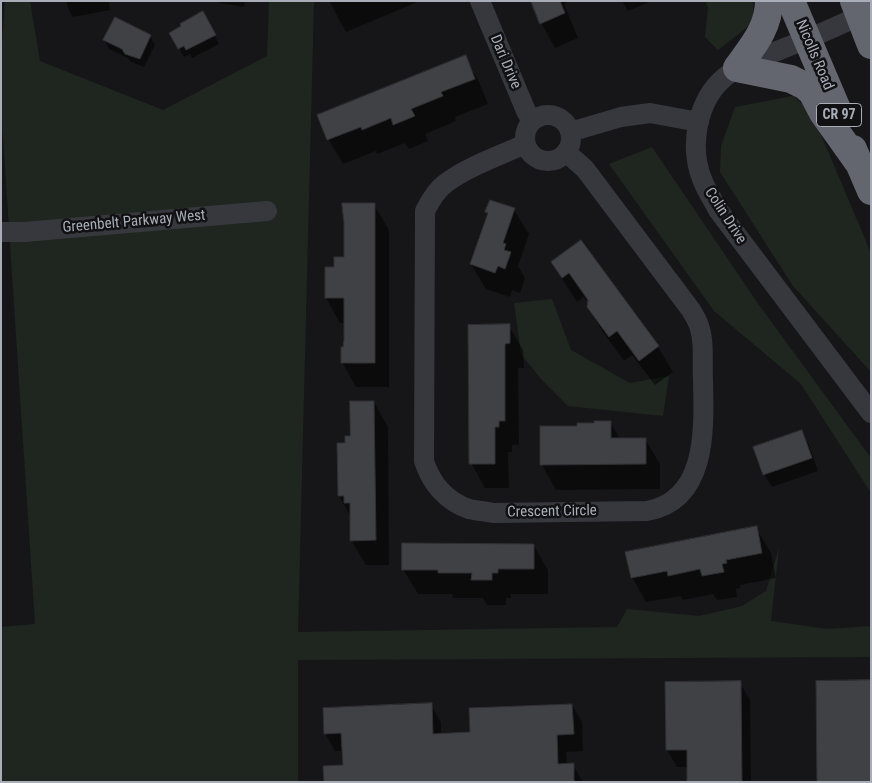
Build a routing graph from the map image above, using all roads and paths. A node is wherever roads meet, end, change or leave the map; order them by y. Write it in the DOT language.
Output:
graph roads {
  1 [pos="480,1"];
  2 [pos="769,1"];
  3 [pos="791,1"];
  4 [pos="861,9"];
  5 [pos="807,39"];
  6 [pos="871,45"];
  7 [pos="737,68"];
  8 [pos="532,121"];
  9 [pos="699,122"];
  10 [pos="570,132"];
  11 [pos="526,144"];
  12 [pos="566,152"];
  13 [pos="860,165"];
  14 [pos="871,191"];
  15 [pos="267,211"];
  16 [pos="1,232"];
  17 [pos="871,413"];
  1 -- 8 [label="street, Dari Drive"];
  2 -- 7 [label="highway"];
  3 -- 5 [label="highway, Nicolls Road / CR 97"];
  4 -- 5 [label="street, Colin Drive"];
  4 -- 6 [label="highway"];
  5 -- 7 [label="street, Colin Drive"];
  5 -- 13 [label="highway, Nicolls Road / CR 97"];
  7 -- 9 [label="street, Colin Drive"];
  7 -- 13 [label="highway"];
  8 -- 10 [label="street"];
  8 -- 11 [label="street"];
  9 -- 10 [label="street"];
  9 -- 17 [label="street, Colin Drive"];
  10 -- 12 [label="street"];
  11 -- 12 [label="street"];
  11 -- 12 [label="street, Crescent Circle"];
  13 -- 14 [label="highway, Nicolls Road / CR 97"];
  15 -- 16 [label="street, Greenbelt Parkway West"];
}
